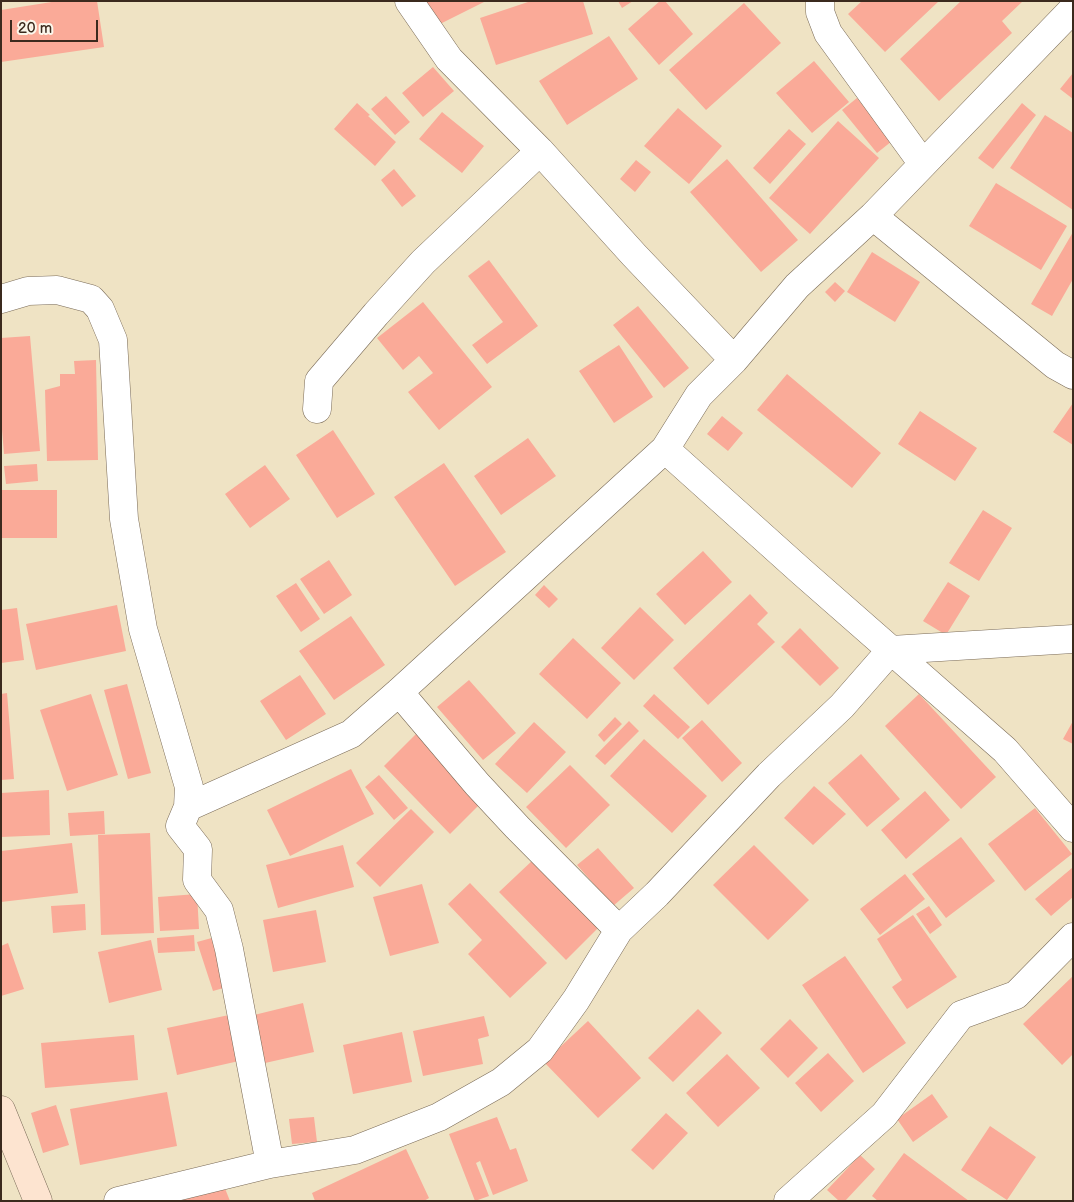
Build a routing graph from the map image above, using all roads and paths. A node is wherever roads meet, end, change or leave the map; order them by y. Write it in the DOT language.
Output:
graph roads {
  1 [pos="408,1"];
  2 [pos="820,1"];
  3 [pos="1073,9"];
  4 [pos="540,151"];
  5 [pos="923,164"];
  6 [pos="873,216"];
  7 [pos="1,299"];
  8 [pos="734,360"];
  9 [pos="1073,375"];
  10 [pos="317,409"];
  11 [pos="665,449"];
  12 [pos="1073,639"];
  13 [pos="891,650"];
  14 [pos="399,692"];
  15 [pos="188,807"];
  16 [pos="1073,828"];
  17 [pos="619,930"];
  18 [pos="1073,937"];
  19 [pos="1,1110"];
  20 [pos="270,1164"];
  21 [pos="38,1201"];
  22 [pos="118,1201"];
  23 [pos="788,1201"];
  1 -- 4 [label="street"];
  2 -- 5 [label="street"];
  3 -- 5 [label="street"];
  4 -- 8 [label="street"];
  4 -- 10 [label="street"];
  5 -- 6 [label="street"];
  6 -- 8 [label="street"];
  6 -- 9 [label="street"];
  7 -- 15 [label="street"];
  8 -- 11 [label="street"];
  11 -- 13 [label="street"];
  11 -- 14 [label="street"];
  12 -- 13 [label="street"];
  13 -- 16 [label="street"];
  13 -- 17 [label="street"];
  14 -- 15 [label="street"];
  14 -- 17 [label="street"];
  15 -- 20 [label="street"];
  17 -- 20 [label="street"];
  18 -- 23 [label="street"];
  19 -- 21 [label="street"];
  20 -- 22 [label="street"];
}
